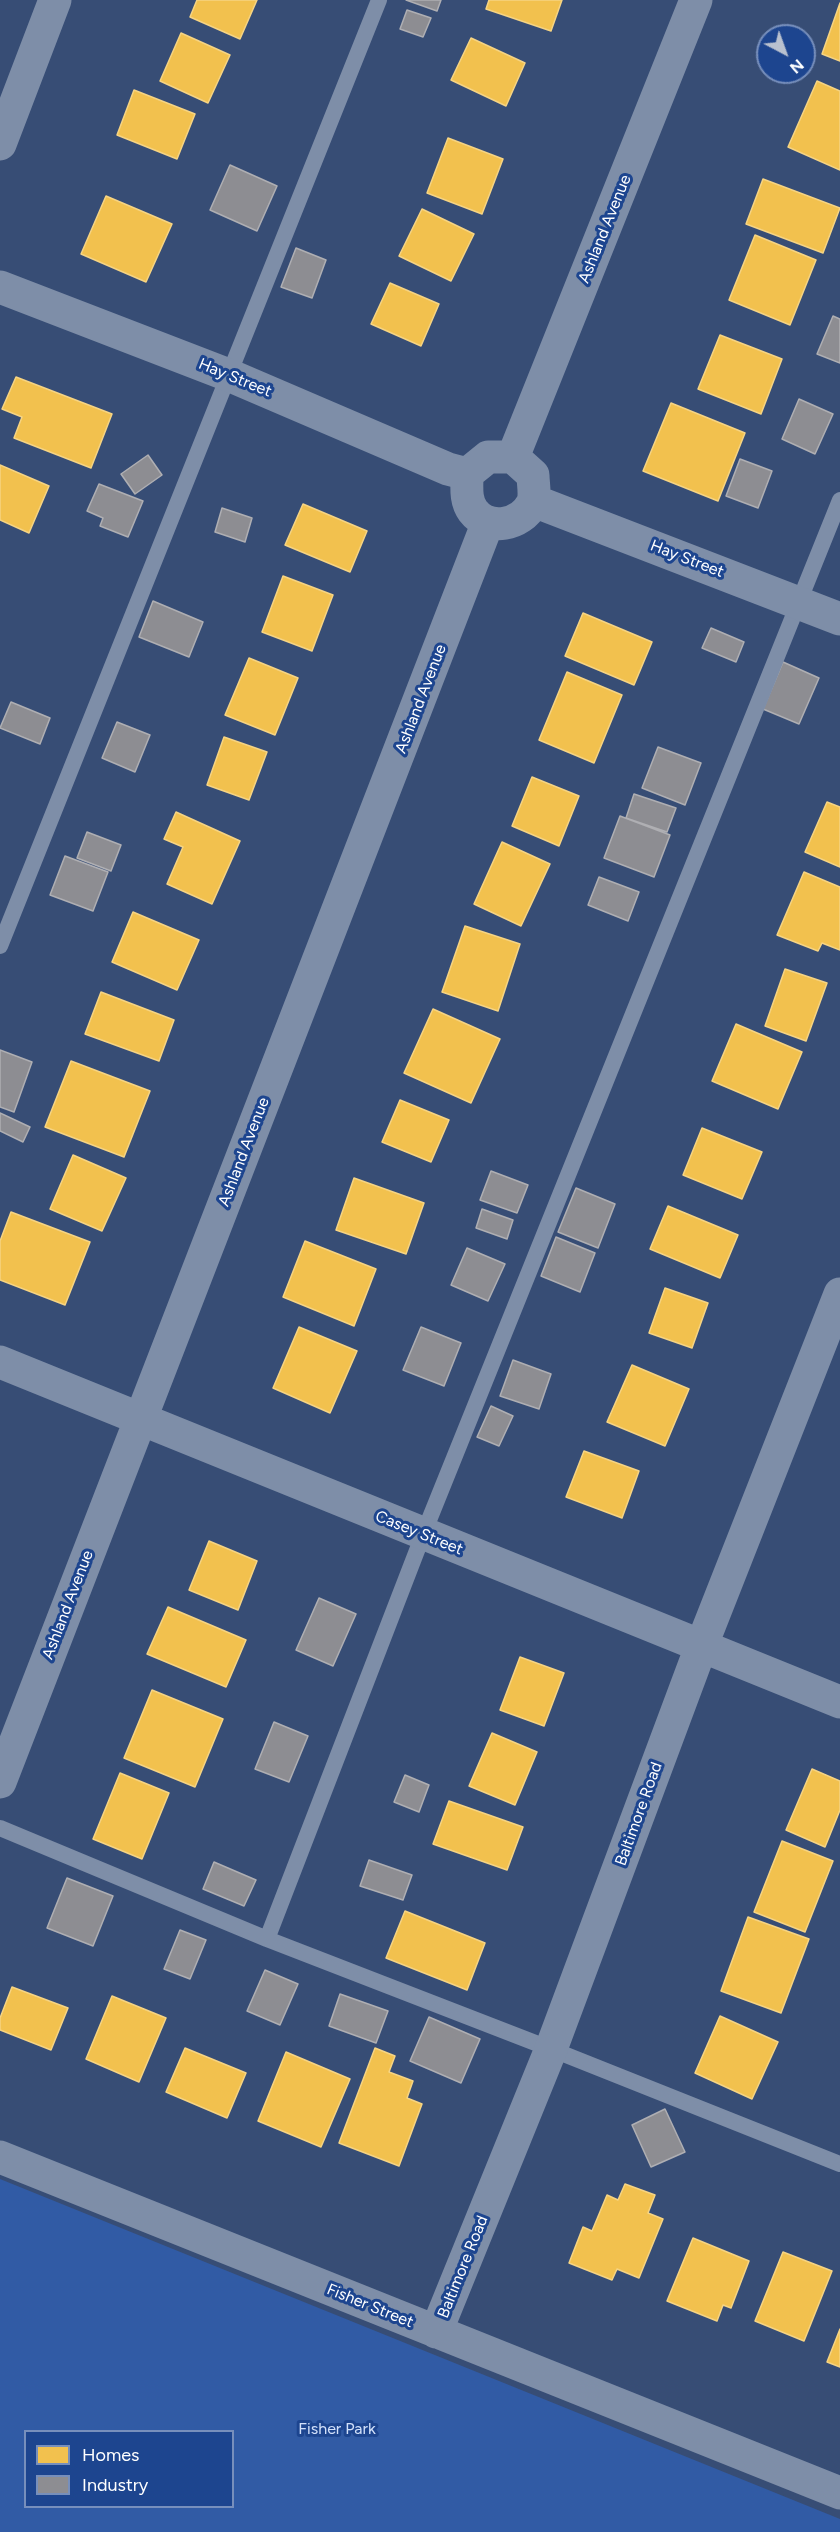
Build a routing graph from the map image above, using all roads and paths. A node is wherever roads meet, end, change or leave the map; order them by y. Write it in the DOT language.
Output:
graph roads {
  1 [pos="55,0"];
  2 [pos="380,0"];
  3 [pos="696,0"];
  4 [pos="0,144"];
  5 [pos="0,287"];
  6 [pos="231,376"];
  7 [pos="513,457"];
  8 [pos="467,474"];
  9 [pos="840,500"];
  10 [pos="534,501"];
  11 [pos="488,522"];
  12 [pos="800,602"];
  13 [pos="840,619"];
  14 [pos="0,946"];
  15 [pos="840,1294"];
  16 [pos="0,1362"];
  17 [pos="140,1419"];
  18 [pos="423,1535"];
  19 [pos="700,1647"];
  20 [pos="840,1702"];
  21 [pos="0,1782"];
  22 [pos="0,1828"];
  23 [pos="267,1939"];
  24 [pos="551,2049"];
  25 [pos="0,2157"];
  26 [pos="839,2162"];
  27 [pos="436,2332"];
  28 [pos="840,2493"];
  1 -- 4 [label="street"];
  2 -- 6 [label="lane"];
  3 -- 7 [label="street, Ashland Avenue"];
  5 -- 6 [label="street, Hay Street"];
  6 -- 8 [label="street, Hay Street"];
  6 -- 14 [label="lane"];
  7 -- 8 [label="street"];
  7 -- 10 [label="street"];
  8 -- 11 [label="street"];
  9 -- 12 [label="lane"];
  10 -- 11 [label="street"];
  10 -- 12 [label="street, Hay Street"];
  11 -- 17 [label="street, Ashland Avenue"];
  12 -- 13 [label="street, Hay Street"];
  12 -- 18 [label="lane"];
  15 -- 19 [label="street, Baltimore Road"];
  16 -- 17 [label="street, Casey Street"];
  17 -- 18 [label="street, Casey Street"];
  17 -- 21 [label="street, Ashland Avenue"];
  18 -- 19 [label="street, Casey Street"];
  18 -- 23 [label="lane"];
  19 -- 20 [label="street, Casey Street"];
  19 -- 24 [label="street, Baltimore Road"];
  22 -- 23 [label="lane"];
  23 -- 24 [label="lane"];
  24 -- 26 [label="lane"];
  24 -- 27 [label="street, Baltimore Road"];
  25 -- 27 [label="street, Fisher Street"];
  27 -- 28 [label="street, Fisher Street"];
}
